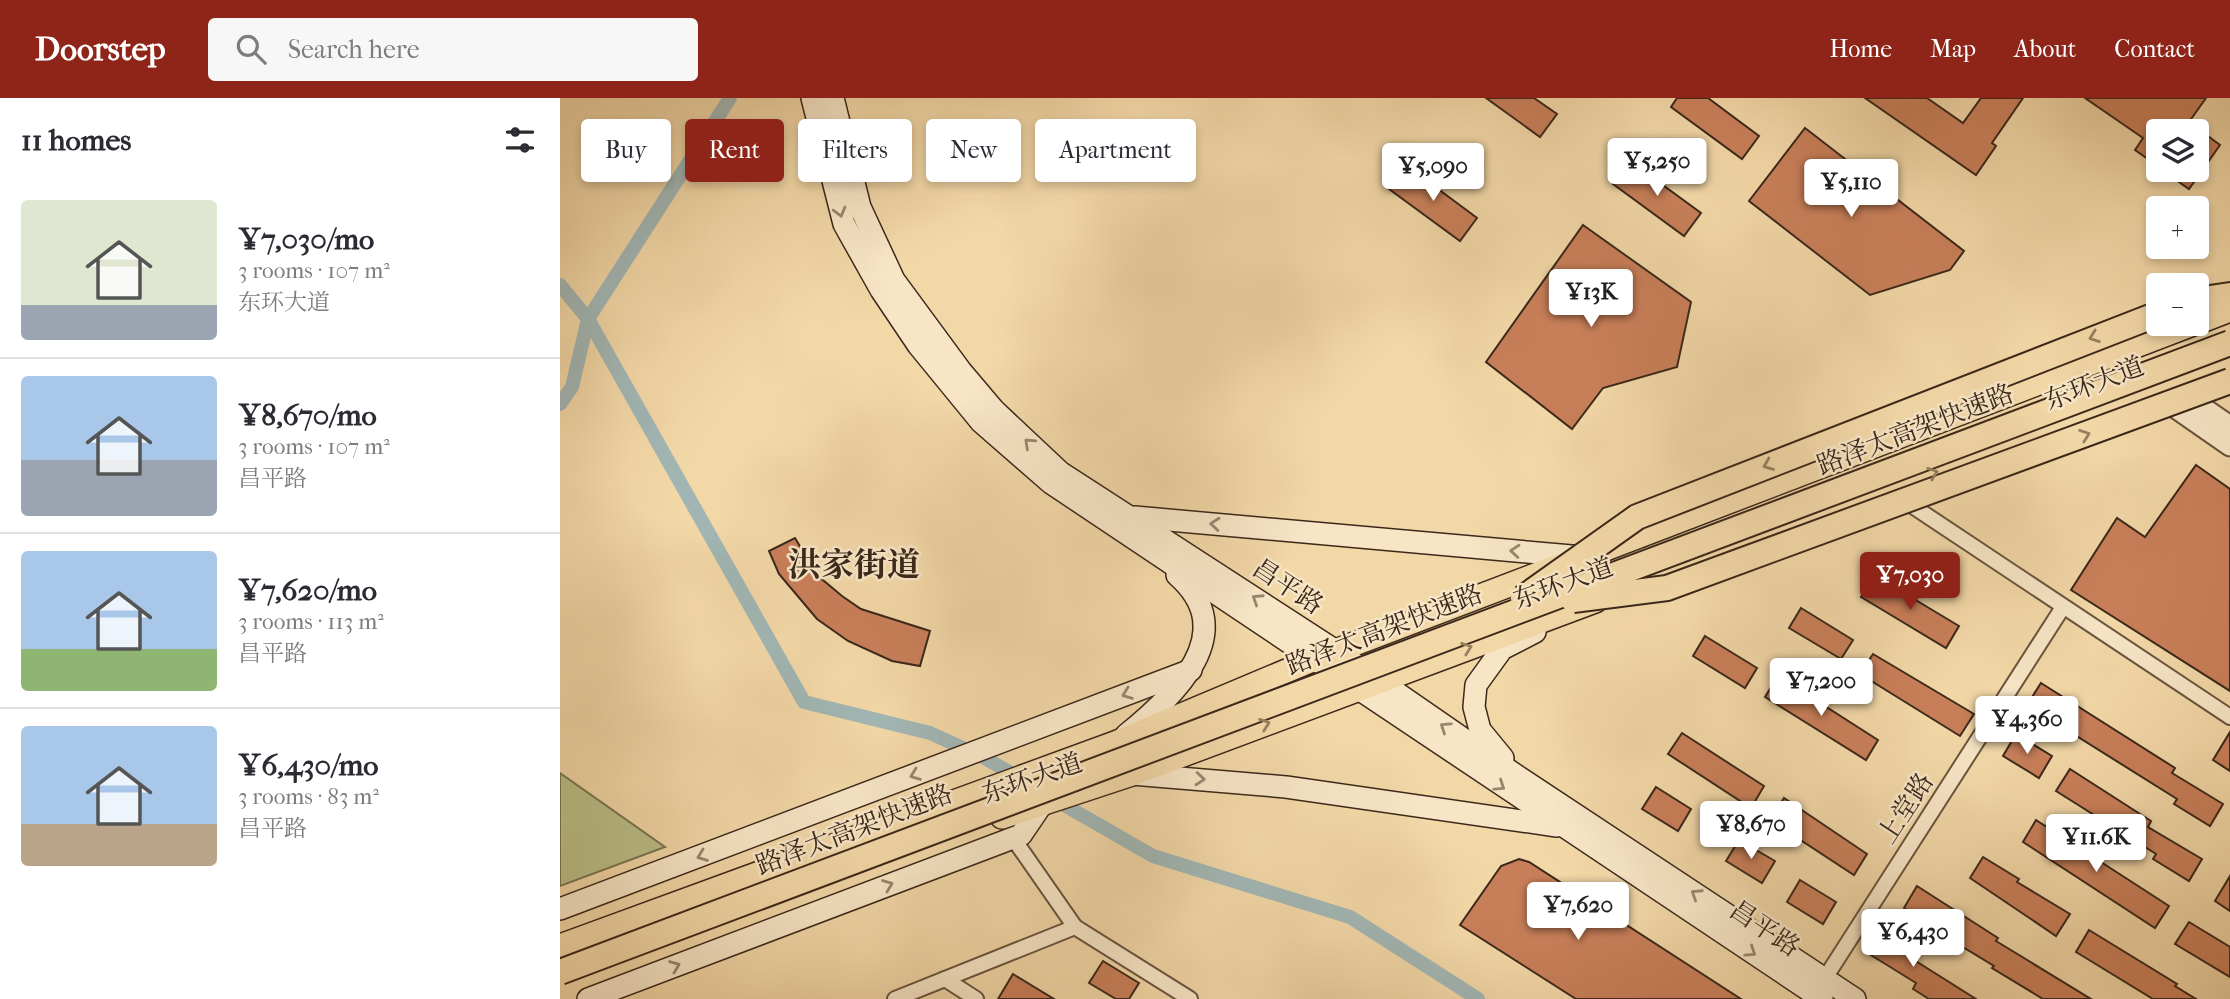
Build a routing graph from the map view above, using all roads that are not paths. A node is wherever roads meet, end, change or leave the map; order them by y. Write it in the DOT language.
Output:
graph roads {
  1 [pos="812,98"];
  2 [pos="833,98"];
  3 [pos="2230,295"];
  4 [pos="2209,298"];
  5 [pos="2230,310"];
  6 [pos="2209,318"];
  7 [pos="2146,319"];
  8 [pos="2230,328"];
  9 [pos="2161,336"];
  10 [pos="2230,343"];
  11 [pos="2230,362"];
  12 [pos="2230,381"];
  13 [pos="2160,388"];
  14 [pos="2230,426"];
  15 [pos="2230,446"];
  16 [pos="1888,489"];
  17 [pos="1129,525"];
  18 [pos="1583,557"];
  19 [pos="1604,597"];
  20 [pos="1526,602"];
  21 [pos="2063,607"];
  22 [pos="1326,655"];
  23 [pos="1191,670"];
  24 [pos="1368,685"];
  25 [pos="2230,717"];
  26 [pos="1115,743"];
  27 [pos="1132,774"];
  28 [pos="1520,778"];
  29 [pos="1042,804"];
  30 [pos="1562,827"];
  31 [pos="1013,838"];
  32 [pos="560,909"];
  33 [pos="1075,927"];
  34 [pos="560,946"];
  35 [pos="560,957"];
  36 [pos="560,972"];
  37 [pos="945,979"];
  38 [pos="560,983"];
  39 [pos="1818,993"];
  40 [pos="599,998"];
  41 [pos="895,999"];
  42 [pos="976,999"];
  43 [pos="1190,999"];
  44 [pos="1855,999"];
  1 -- 17 [label="main road, 昌平路, one-way"];
  17 -- 2 [label="main road, 昌平路, one-way"];
  3 -- 4 [label="highway"];
  5 -- 6 [label="main road, 东环大道"];
  7 -- 20 [label="highway, one-way, bridge"];
  8 -- 20 [label="highway, 路泽太高架快速路, bridge"];
  9 -- 18 [label="main road, 东环大道"];
  10 -- 20 [label="highway, 路泽太高架快速路, bridge"];
  11 -- 13 [label="main road, 东环大道"];
  20 -- 12 [label="highway, one-way, bridge"];
  13 -- 14 [label="street"];
  13 -- 15 [label="street"];
  16 -- 13 [label="main road, 东环大道, one-way"];
  16 -- 19 [label="main road, 东环大道"];
  16 -- 21 [label="street"];
  18 -- 17 [label="main road, one-way"];
  17 -- 22 [label="main road, 昌平路"];
  17 -- 23 [label="main road"];
  18 -- 22 [label="main road, 东环大道"];
  24 -- 19 [label="main road, 东环大道, one-way"];
  19 -- 28 [label="main road"];
  20 -- 35 [label="highway, 路泽太高架快速路"];
  20 -- 36 [label="highway, 路泽太高架快速路, bridge"];
  21 -- 25 [label="street"];
  21 -- 39 [label="street, 上堂路"];
  22 -- 24 [label="main road, 昌平路"];
  22 -- 26 [label="main road, 东环大道"];
  23 -- 26 [label="main road"];
  23 -- 32 [label="main road, one-way"];
  27 -- 24 [label="main road, 东环大道, one-way"];
  28 -- 24 [label="main road, 昌平路, one-way"];
  24 -- 30 [label="main road, 昌平路, one-way"];
  26 -- 34 [label="main road, 东环大道"];
  27 -- 29 [label="main road, 东环大道"];
  27 -- 30 [label="main road, one-way"];
  39 -- 28 [label="main road, 昌平路, one-way"];
  29 -- 31 [label="main road"];
  29 -- 38 [label="main road, 东环大道"];
  30 -- 39 [label="main road, 昌平路, one-way"];
  31 -- 33 [label="street"];
  40 -- 31 [label="main road, one-way"];
  33 -- 37 [label="street"];
  33 -- 43 [label="street"];
  37 -- 41 [label="street"];
  37 -- 42 [label="street"];
  39 -- 44 [label="main road, 昌平路"];
}
